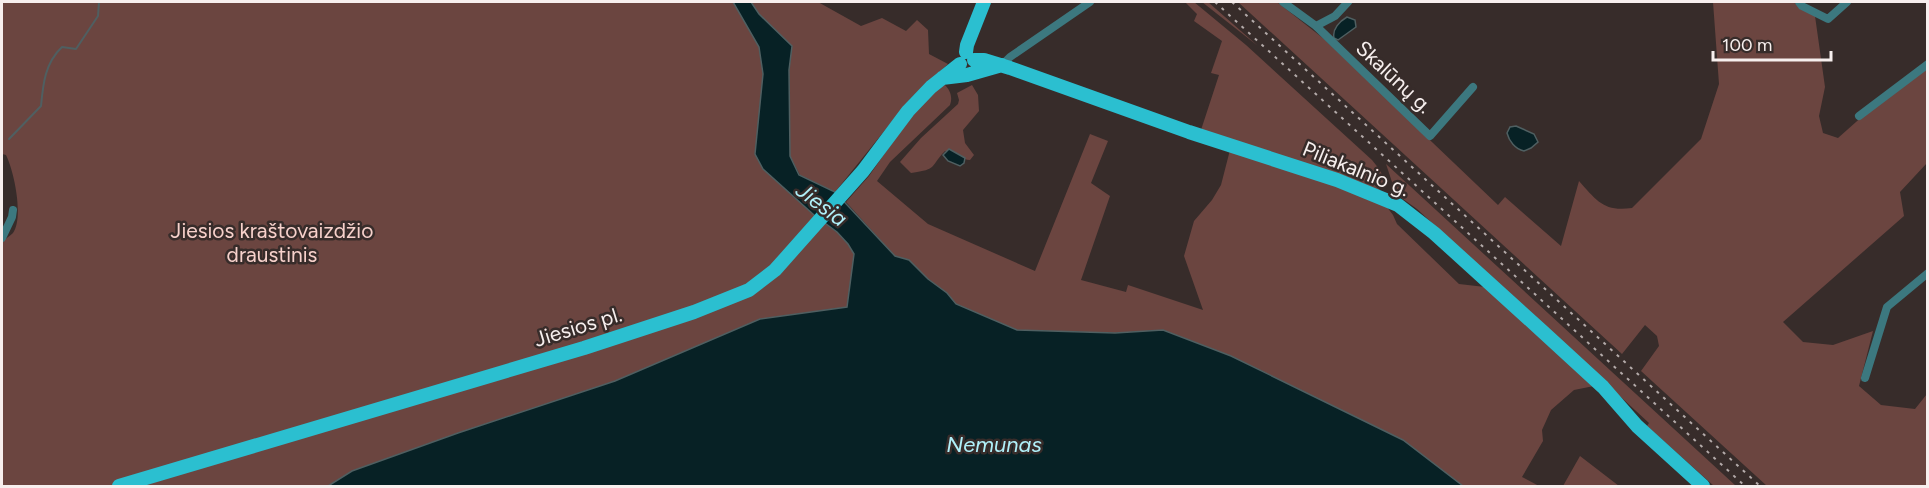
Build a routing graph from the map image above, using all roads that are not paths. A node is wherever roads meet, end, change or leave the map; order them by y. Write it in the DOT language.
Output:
graph roads {
  1 [pos="984,2"];
  2 [pos="1090,2"];
  3 [pos="1283,2"];
  4 [pos="1348,2"];
  5 [pos="1799,2"];
  6 [pos="1847,2"];
  7 [pos="1316,26"];
  8 [pos="967,59"];
  9 [pos="1928,64"];
  10 [pos="1002,65"];
  11 [pos="942,78"];
  12 [pos="1473,87"];
  13 [pos="1859,116"];
  14 [pos="13,210"];
  15 [pos="2,238"];
  16 [pos="1928,273"];
  17 [pos="1865,378"];
  18 [pos="119,486"];
  19 [pos="1703,486"];
  1 -- 8 [label="main road"];
  2 -- 10 [label="street"];
  3 -- 7 [label="street, Skalūnų g."];
  4 -- 7 [label="street"];
  5 -- 6 [label="street"];
  7 -- 12 [label="street, Skalūnų g."];
  8 -- 10 [label="main road, Piliakalnio g."];
  8 -- 11 [label="main road, Jiesios pl."];
  9 -- 13 [label="street"];
  10 -- 11 [label="main road"];
  10 -- 19 [label="main road, Piliakalnio g."];
  11 -- 18 [label="main road, Jiesios pl."];
  14 -- 15 [label="street"];
  16 -- 17 [label="street"];
}
